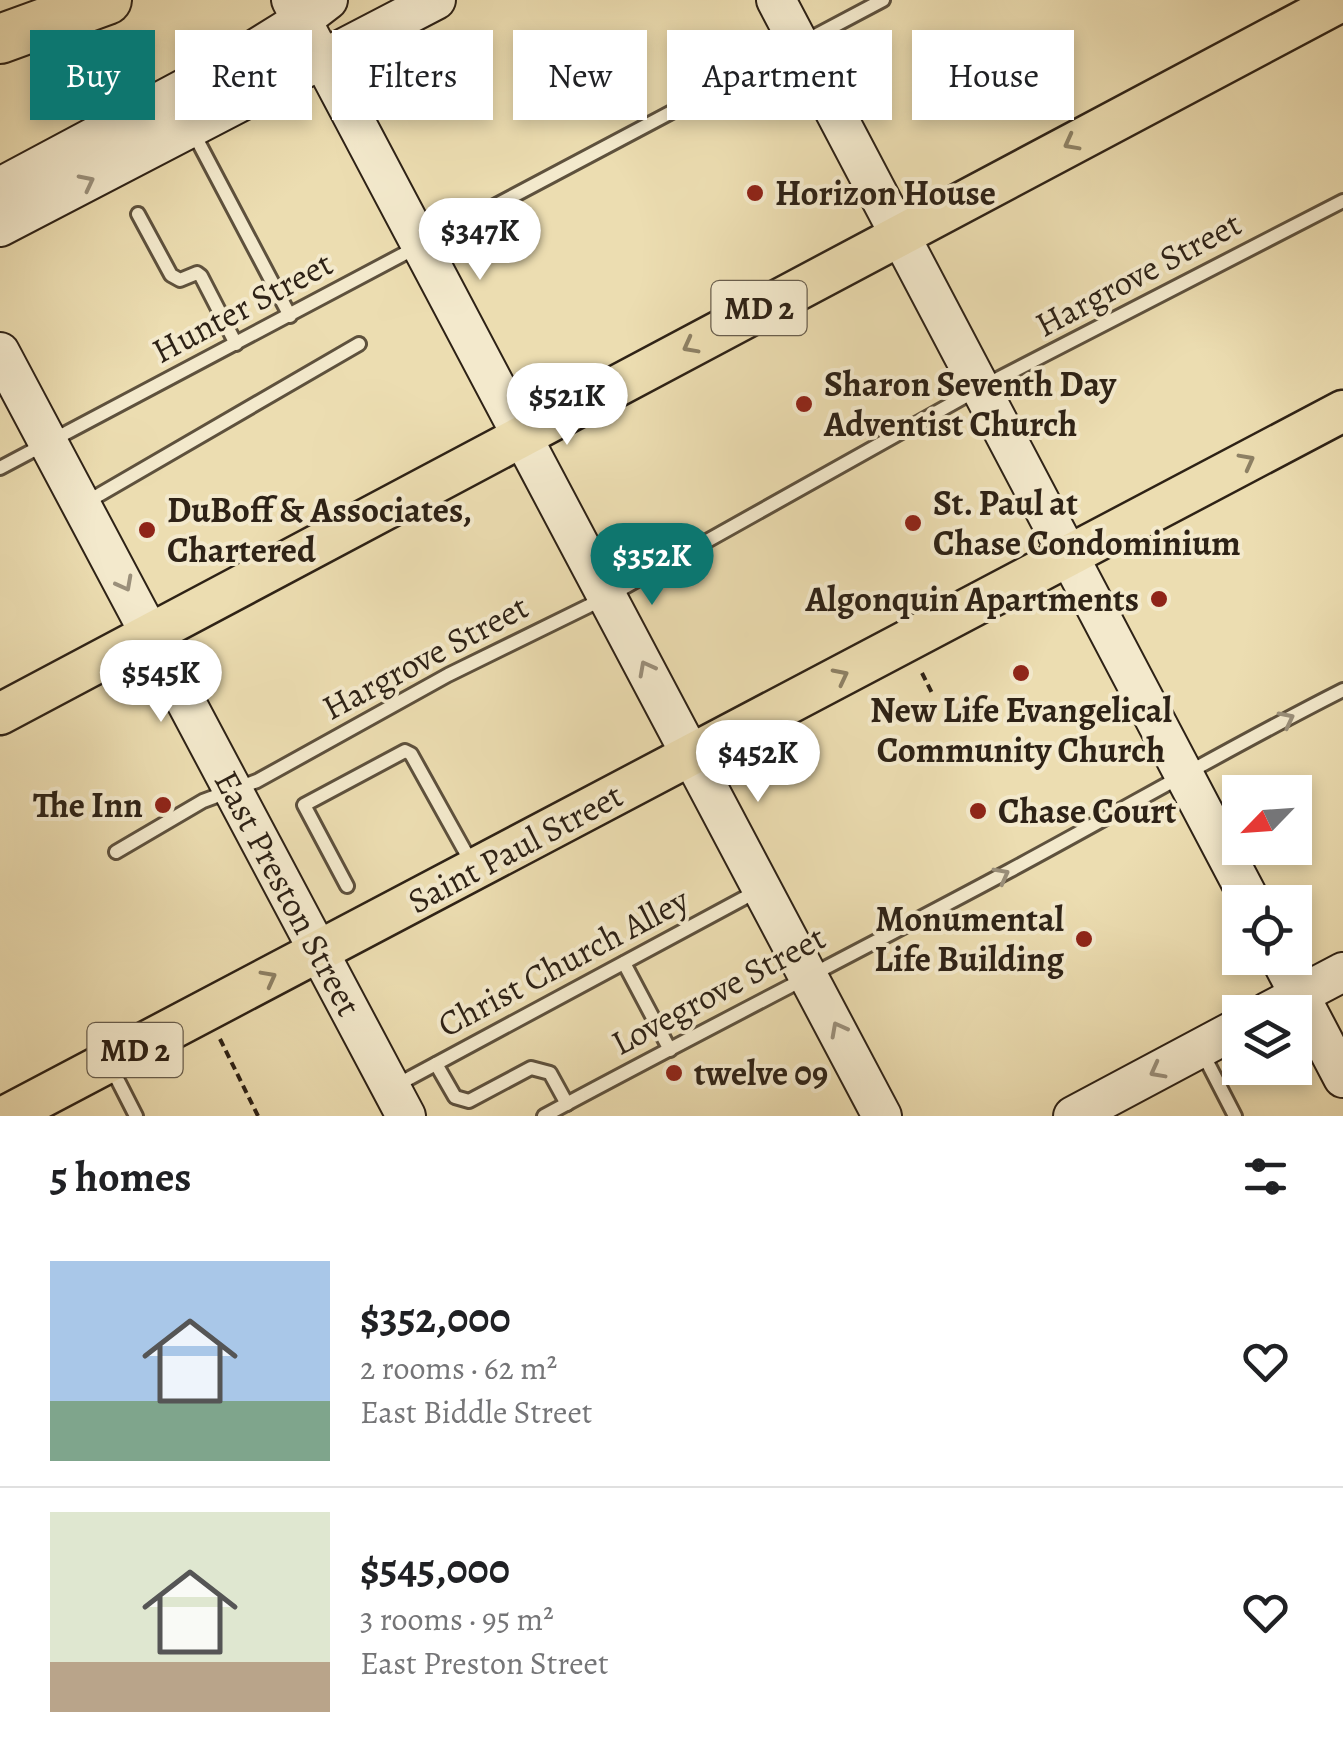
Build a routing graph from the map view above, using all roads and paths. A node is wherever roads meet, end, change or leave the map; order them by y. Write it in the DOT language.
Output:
graph roads {
  1 [pos="107,0"];
  2 [pos="436,0"];
  3 [pos="776,0"];
  4 [pos="882,0"];
  5 [pos="1343,0"];
  6 [pos="307,7"];
  7 [pos="792,30"];
  8 [pos="825,30"];
  9 [pos="0,39"];
  10 [pos="324,60"];
  11 [pos="667,115"];
  12 [pos="839,120"];
  13 [pos="191,128"];
  14 [pos="0,186"];
  15 [pos="1343,200"];
  16 [pos="138,214"];
  17 [pos="0,227"];
  18 [pos="899,233"];
  19 [pos="422,246"];
  20 [pos="290,316"];
  21 [pos="236,344"];
  22 [pos="360,344"];
  23 [pos="0,352"];
  24 [pos="980,388"];
  25 [pos="1343,411"];
  26 [pos="522,436"];
  27 [pos="49,442"];
  28 [pos="0,468"];
  29 [pos="82,504"];
  30 [pos="1068,556"];
  31 [pos="608,597"];
  32 [pos="152,634"];
  33 [pos="922,673"];
  34 [pos="1343,690"];
  35 [pos="933,694"];
  36 [pos="0,714"];
  37 [pos="692,754"];
  38 [pos="1183,775"];
  39 [pos="234,790"];
  40 [pos="116,852"];
  41 [pos="475,869"];
  42 [pos="1241,885"];
  43 [pos="347,886"];
  44 [pos="764,888"];
  45 [pos="318,951"];
  46 [pos="624,963"];
  47 [pos="1343,972"];
  48 [pos="809,976"];
  49 [pos="1300,995"];
  50 [pos="218,1035"];
  51 [pos="1222,1036"];
  52 [pos="1312,1040"];
  53 [pos="1200,1048"];
  54 [pos="670,1050"];
  55 [pos="109,1063"];
  56 [pos="436,1064"];
  57 [pos="1343,1078"];
  58 [pos="398,1102"];
  59 [pos="567,1104"];
  60 [pos="6,1116"];
  61 [pos="136,1116"];
  62 [pos="258,1116"];
  63 [pos="544,1116"];
  64 [pos="882,1116"];
  65 [pos="1073,1116"];
  66 [pos="1235,1116"];
  1 -- 9 [label="highway"];
  2 -- 10 [label="main road"];
  3 -- 7 [label="main road"];
  4 -- 8 [label="lane, Hunter Street"];
  5 -- 18 [label="main road, MD 2, one-way"];
  6 -- 10 [label="main road"];
  6 -- 14 [label="main road"];
  10 -- 13 [label="main road"];
  10 -- 19 [label="main road"];
  11 -- 19 [label="lane, Hunter Street"];
  12 -- 18 [label="main road"];
  17 -- 13 [label="main road, one-way"];
  13 -- 20 [label="lane"];
  15 -- 24 [label="lane, Hargrove Street"];
  16 -- 21 [label="lane"];
  18 -- 24 [label="main road"];
  18 -- 26 [label="main road, MD 2, one-way"];
  19 -- 20 [label="lane, Hunter Street"];
  19 -- 26 [label="main road"];
  20 -- 21 [label="lane, Hunter Street"];
  21 -- 27 [label="lane, Hunter Street"];
  22 -- 29 [label="lane"];
  23 -- 27 [label="main road, East Preston Street"];
  24 -- 30 [label="main road"];
  24 -- 31 [label="lane, Hargrove Street"];
  30 -- 25 [label="main road, Saint Paul Street / MD 2, one-way"];
  26 -- 31 [label="main road"];
  26 -- 32 [label="main road, MD 2"];
  27 -- 28 [label="lane, Hunter Street"];
  27 -- 29 [label="main road, East Preston Street"];
  29 -- 32 [label="main road, East Preston Street, one-way"];
  37 -- 30 [label="main road, Saint Paul Street / MD 2, one-way"];
  30 -- 38 [label="main road"];
  37 -- 31 [label="main road, one-way"];
  31 -- 39 [label="lane, Hargrove Street"];
  32 -- 36 [label="main road, MD 2"];
  32 -- 39 [label="main road, East Preston Street"];
  33 -- 35 [label="path"];
  38 -- 34 [label="lane, Lovegrove Street, one-way"];
  37 -- 41 [label="main road, Saint Paul Street / MD 2"];
  37 -- 44 [label="main road"];
  38 -- 42 [label="main road"];
  48 -- 38 [label="lane, Lovegrove Street, one-way"];
  39 -- 40 [label="lane, Hargrove Street"];
  39 -- 45 [label="main road, East Preston Street"];
  41 -- 43 [label="lane"];
  41 -- 45 [label="main road, Saint Paul Street / MD 2"];
  44 -- 46 [label="lane, Christ Church Alley"];
  44 -- 48 [label="main road"];
  55 -- 45 [label="main road, Saint Paul Street / MD 2, one-way"];
  45 -- 58 [label="main road, East Preston Street"];
  46 -- 54 [label="lane"];
  46 -- 56 [label="lane, Christ Church Alley"];
  47 -- 49 [label="main road"];
  48 -- 54 [label="lane, Lovegrove Street"];
  64 -- 48 [label="main road, one-way"];
  50 -- 62 [label="path"];
  51 -- 53 [label="main road"];
  52 -- 57 [label="main road"];
  53 -- 65 [label="main road, one-way"];
  53 -- 66 [label="lane"];
  54 -- 59 [label="lane, Lovegrove Street"];
  55 -- 60 [label="main road, Saint Paul Street / MD 2"];
  55 -- 61 [label="lane"];
  56 -- 58 [label="lane, Christ Church Alley"];
  56 -- 59 [label="lane"];
  59 -- 63 [label="lane, Lovegrove Street"];
}
